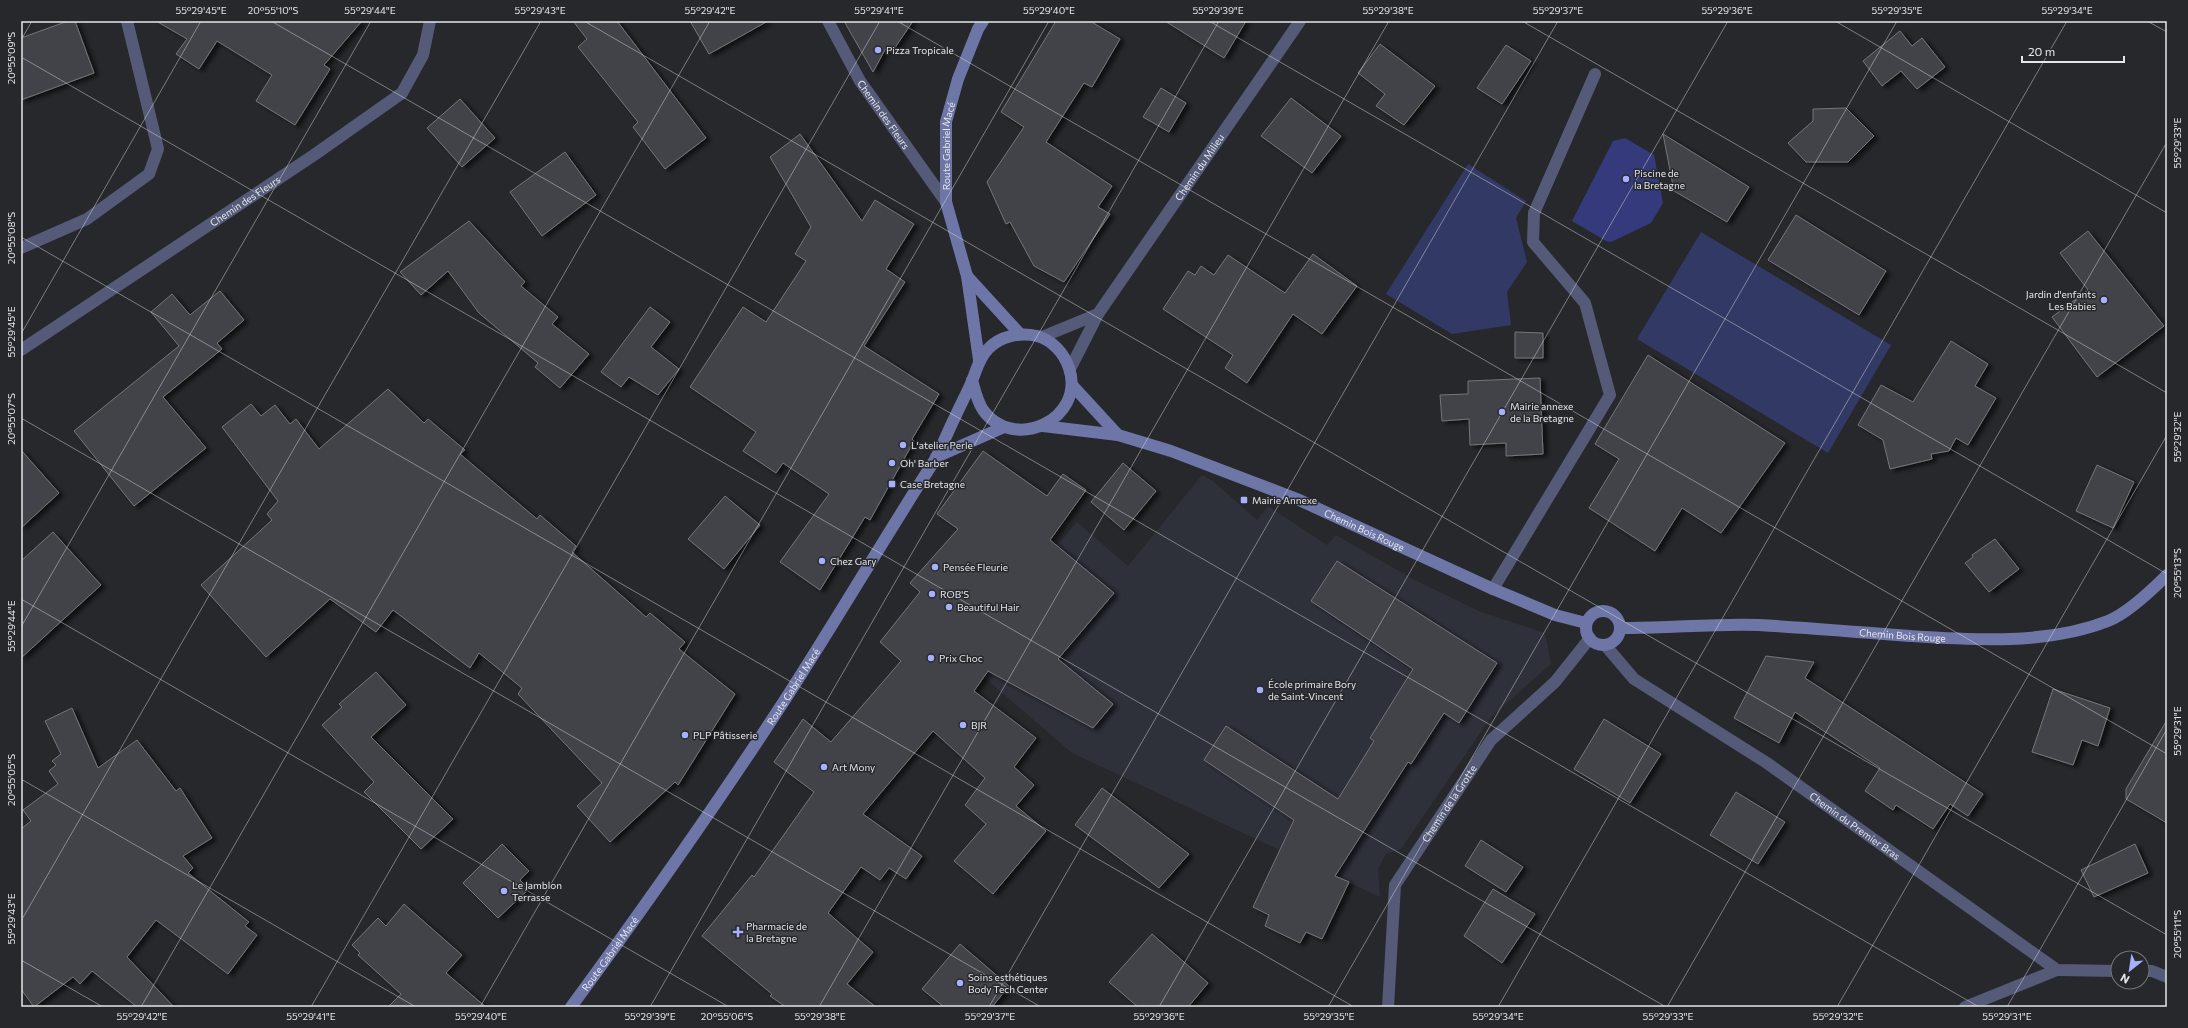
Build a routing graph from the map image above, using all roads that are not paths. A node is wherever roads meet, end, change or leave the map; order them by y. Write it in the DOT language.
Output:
graph roads {
  1 [pos="127,21"];
  2 [pos="430,21"];
  3 [pos="828,21"];
  4 [pos="983,21"];
  5 [pos="1300,21"];
  6 [pos="1595,74"];
  7 [pos="946,202"];
  8 [pos="21,248"];
  9 [pos="967,276"];
  10 [pos="1098,314"];
  11 [pos="1020,334"];
  12 [pos="1042,337"];
  13 [pos="21,350"];
  14 [pos="979,360"];
  15 [pos="1070,369"];
  16 [pos="972,380"];
  17 [pos="1072,385"];
  18 [pos="1004,426"];
  19 [pos="1043,426"];
  20 [pos="1118,435"];
  21 [pos="936,457"];
  22 [pos="2167,574"];
  23 [pos="1493,589"];
  24 [pos="1586,623"];
  25 [pos="1620,628"];
  26 [pos="1590,638"];
  27 [pos="1606,645"];
  28 [pos="2057,970"];
  29 [pos="2110,971"];
  30 [pos="2150,971"];
  31 [pos="2167,977"];
  32 [pos="571,1007"];
  33 [pos="1388,1007"];
  34 [pos="1965,1007"];
  1 -- 8 [label="street"];
  2 -- 13 [label="street, Chemin des Fleurs"];
  3 -- 7 [label="street, Chemin des Fleurs"];
  4 -- 7 [label="street, Route Gabriel Macé"];
  5 -- 10 [label="street, Chemin du Milieu"];
  6 -- 23 [label="street"];
  7 -- 9 [label="street, Route Gabriel Macé"];
  9 -- 11 [label="street, Route Gabriel Macé"];
  9 -- 14 [label="street, Route Gabriel Macé"];
  10 -- 12 [label="street"];
  10 -- 15 [label="street, Chemin du Milieu"];
  11 -- 12 [label="street"];
  11 -- 14 [label="street"];
  12 -- 15 [label="street"];
  14 -- 16 [label="street"];
  15 -- 17 [label="street"];
  16 -- 18 [label="street"];
  16 -- 21 [label="street, Route Gabriel Macé"];
  17 -- 19 [label="street"];
  17 -- 20 [label="street"];
  18 -- 19 [label="street"];
  18 -- 21 [label="street"];
  19 -- 20 [label="street, Chemin Bois Rouge"];
  20 -- 23 [label="street, Chemin Bois Rouge"];
  21 -- 32 [label="street, Route Gabriel Macé"];
  22 -- 25 [label="street, Chemin Bois Rouge"];
  23 -- 24 [label="street, Chemin Bois Rouge"];
  24 -- 25 [label="street"];
  24 -- 26 [label="street"];
  25 -- 27 [label="street"];
  26 -- 27 [label="street"];
  26 -- 33 [label="street, Chemin de la Grotte"];
  27 -- 28 [label="street, Chemin du Premier Bras"];
  28 -- 29 [label="street"];
  28 -- 34 [label="street"];
  30 -- 31 [label="street"];
}
